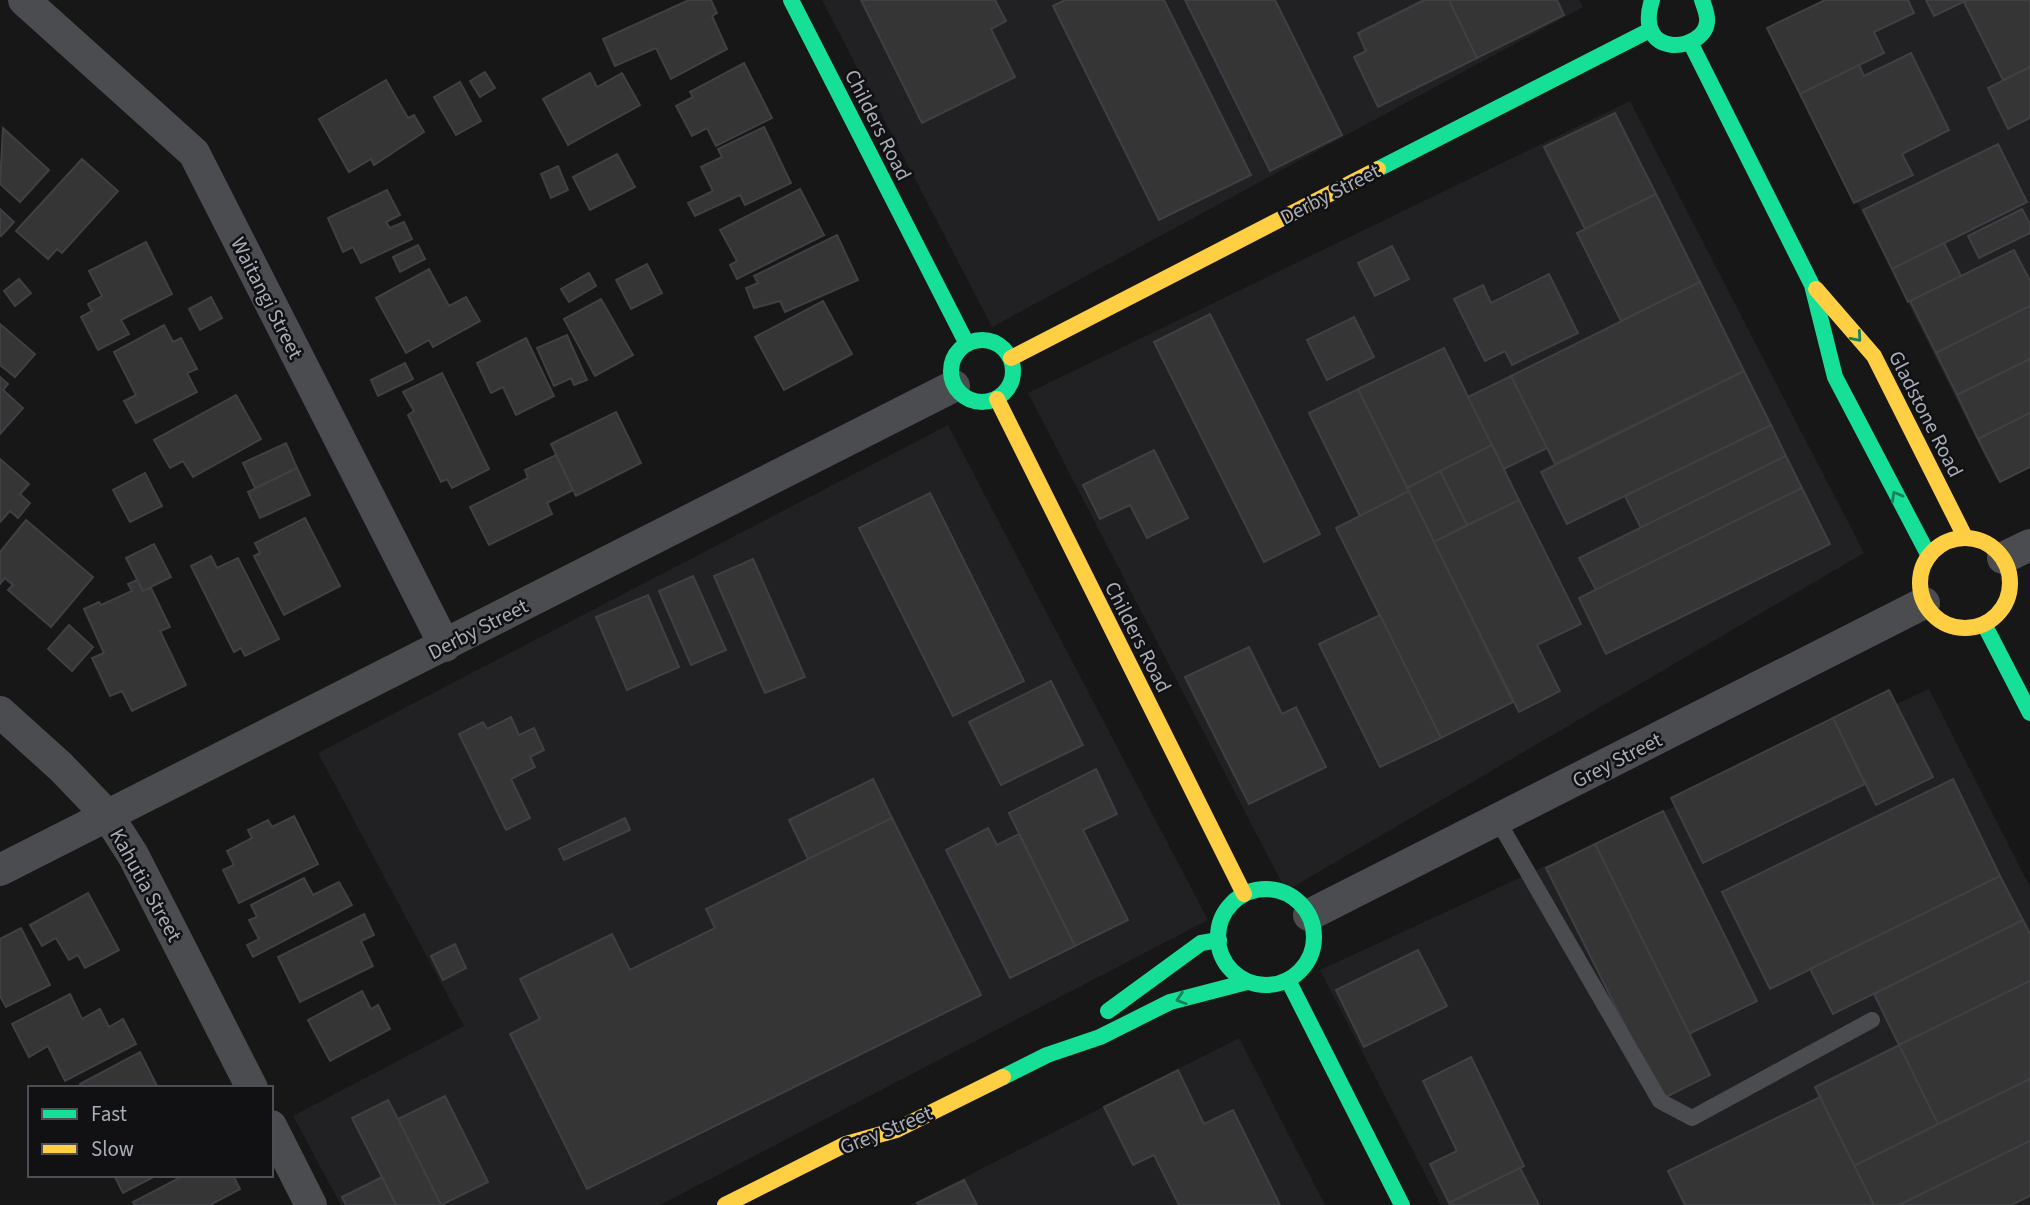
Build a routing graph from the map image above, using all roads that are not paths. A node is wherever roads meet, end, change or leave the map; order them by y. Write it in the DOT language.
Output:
graph roads {
  1 [pos="24,0"];
  2 [pos="791,0"];
  3 [pos="1652,0"];
  4 [pos="1706,1"];
  5 [pos="1650,30"];
  6 [pos="1690,44"];
  7 [pos="1812,285"];
  8 [pos="967,344"];
  9 [pos="1011,358"];
  10 [pos="954,386"];
  11 [pos="997,399"];
  12 [pos="1965,537"];
  13 [pos="2016,551"];
  14 [pos="1928,556"];
  15 [pos="1924,603"];
  16 [pos="1984,624"];
  17 [pos="445,646"];
  18 [pos="0,712"];
  19 [pos="2030,713"];
  20 [pos="108,816"];
  21 [pos="1498,821"];
  22 [pos="0,870"];
  23 [pos="1244,894"];
  24 [pos="1309,915"];
  25 [pos="1219,940"];
  26 [pos="1288,980"];
  27 [pos="1247,982"];
  28 [pos="1872,1020"];
  29 [pos="1046,1055"];
  30 [pos="251,1086"];
  31 [pos="273,1130"];
  32 [pos="312,1205"];
  33 [pos="724,1205"];
  34 [pos="1402,1205"];
  1 -- 17 [label="street, Waitangi Street"];
  2 -- 8 [label="street, Childers Road"];
  3 -- 5 [label="street"];
  4 -- 6 [label="street"];
  5 -- 6 [label="street"];
  5 -- 9 [label="street, Derby Street"];
  6 -- 7 [label="street, Gladstone Road"];
  7 -- 12 [label="street, Gladstone Road, one-way"];
  14 -- 7 [label="street, Gladstone Road, one-way"];
  8 -- 9 [label="street"];
  8 -- 10 [label="street"];
  9 -- 11 [label="street"];
  10 -- 11 [label="street"];
  10 -- 17 [label="street, Derby Street"];
  11 -- 23 [label="street, Childers Road"];
  12 -- 13 [label="street"];
  12 -- 14 [label="street"];
  13 -- 16 [label="street"];
  14 -- 15 [label="street"];
  15 -- 16 [label="street"];
  15 -- 21 [label="street, Grey Street"];
  16 -- 19 [label="street"];
  17 -- 20 [label="street, Derby Street"];
  18 -- 20 [label="street, Kahutia Street"];
  20 -- 22 [label="street, Derby Street"];
  20 -- 30 [label="street, Kahutia Street"];
  21 -- 24 [label="street, Grey Street"];
  21 -- 28 [label="lane"];
  23 -- 24 [label="street"];
  23 -- 25 [label="street"];
  24 -- 26 [label="street"];
  25 -- 27 [label="street"];
  25 -- 29 [label="street, Grey Street"];
  26 -- 27 [label="street"];
  26 -- 34 [label="street"];
  27 -- 29 [label="street, Grey Street, one-way"];
  29 -- 33 [label="street, Grey Street"];
  31 -- 32 [label="street"];
}
